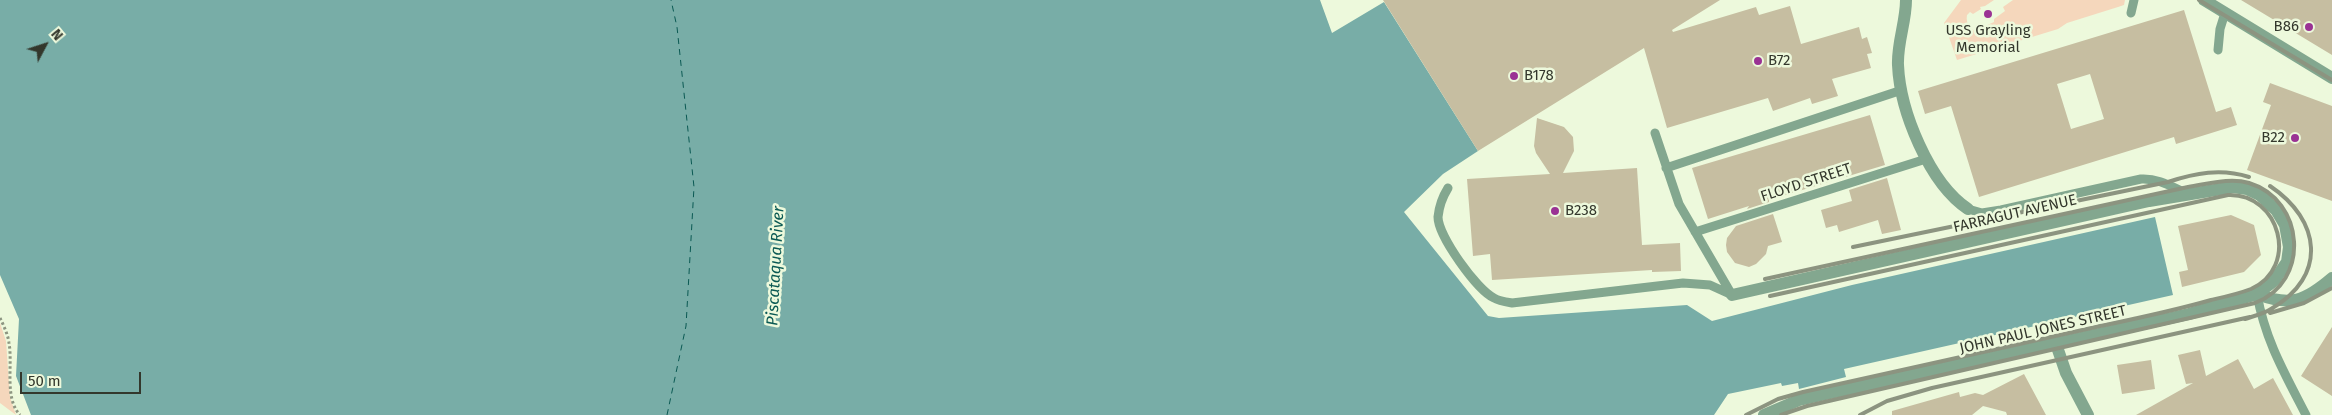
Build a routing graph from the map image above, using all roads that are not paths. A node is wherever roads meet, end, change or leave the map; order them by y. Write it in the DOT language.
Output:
graph roads {
  1 [pos="1906,0"];
  2 [pos="2134,0"];
  3 [pos="2204,0"];
  4 [pos="2131,12"];
  5 [pos="2225,13"];
  6 [pos="2218,50"];
  7 [pos="2332,78"];
  8 [pos="1902,90"];
  9 [pos="1655,132"];
  10 [pos="1926,159"];
  11 [pos="1666,168"];
  12 [pos="1448,188"];
  13 [pos="2188,194"];
  14 [pos="1968,209"];
  15 [pos="1695,232"];
  16 [pos="2287,232"];
  17 [pos="2332,278"];
  18 [pos="2256,294"];
  19 [pos="1732,295"];
  20 [pos="2056,344"];
  21 [pos="1764,415"];
  22 [pos="2088,415"];
  23 [pos="2306,415"];
  1 -- 8 [label="street"];
  2 -- 4 [label="lane"];
  3 -- 5 [label="street"];
  5 -- 6 [label="lane"];
  5 -- 7 [label="street"];
  8 -- 10 [label="street"];
  8 -- 11 [label="lane"];
  9 -- 11 [label="lane"];
  10 -- 14 [label="street"];
  10 -- 15 [label="lane, FLOYD STREET"];
  11 -- 15 [label="lane"];
  12 -- 19 [label="lane"];
  13 -- 14 [label="lane"];
  13 -- 16 [label="street, FARRAGUT AVENUE"];
  13 -- 19 [label="street, FARRAGUT AVENUE"];
  15 -- 19 [label="lane"];
  16 -- 18 [label="street, JOHN PAUL JONES STREET"];
  17 -- 18 [label="street"];
  18 -- 20 [label="street, JOHN PAUL JONES STREET"];
  18 -- 23 [label="lane"];
  20 -- 21 [label="street, JOHN PAUL JONES STREET"];
  20 -- 22 [label="street"];
}
